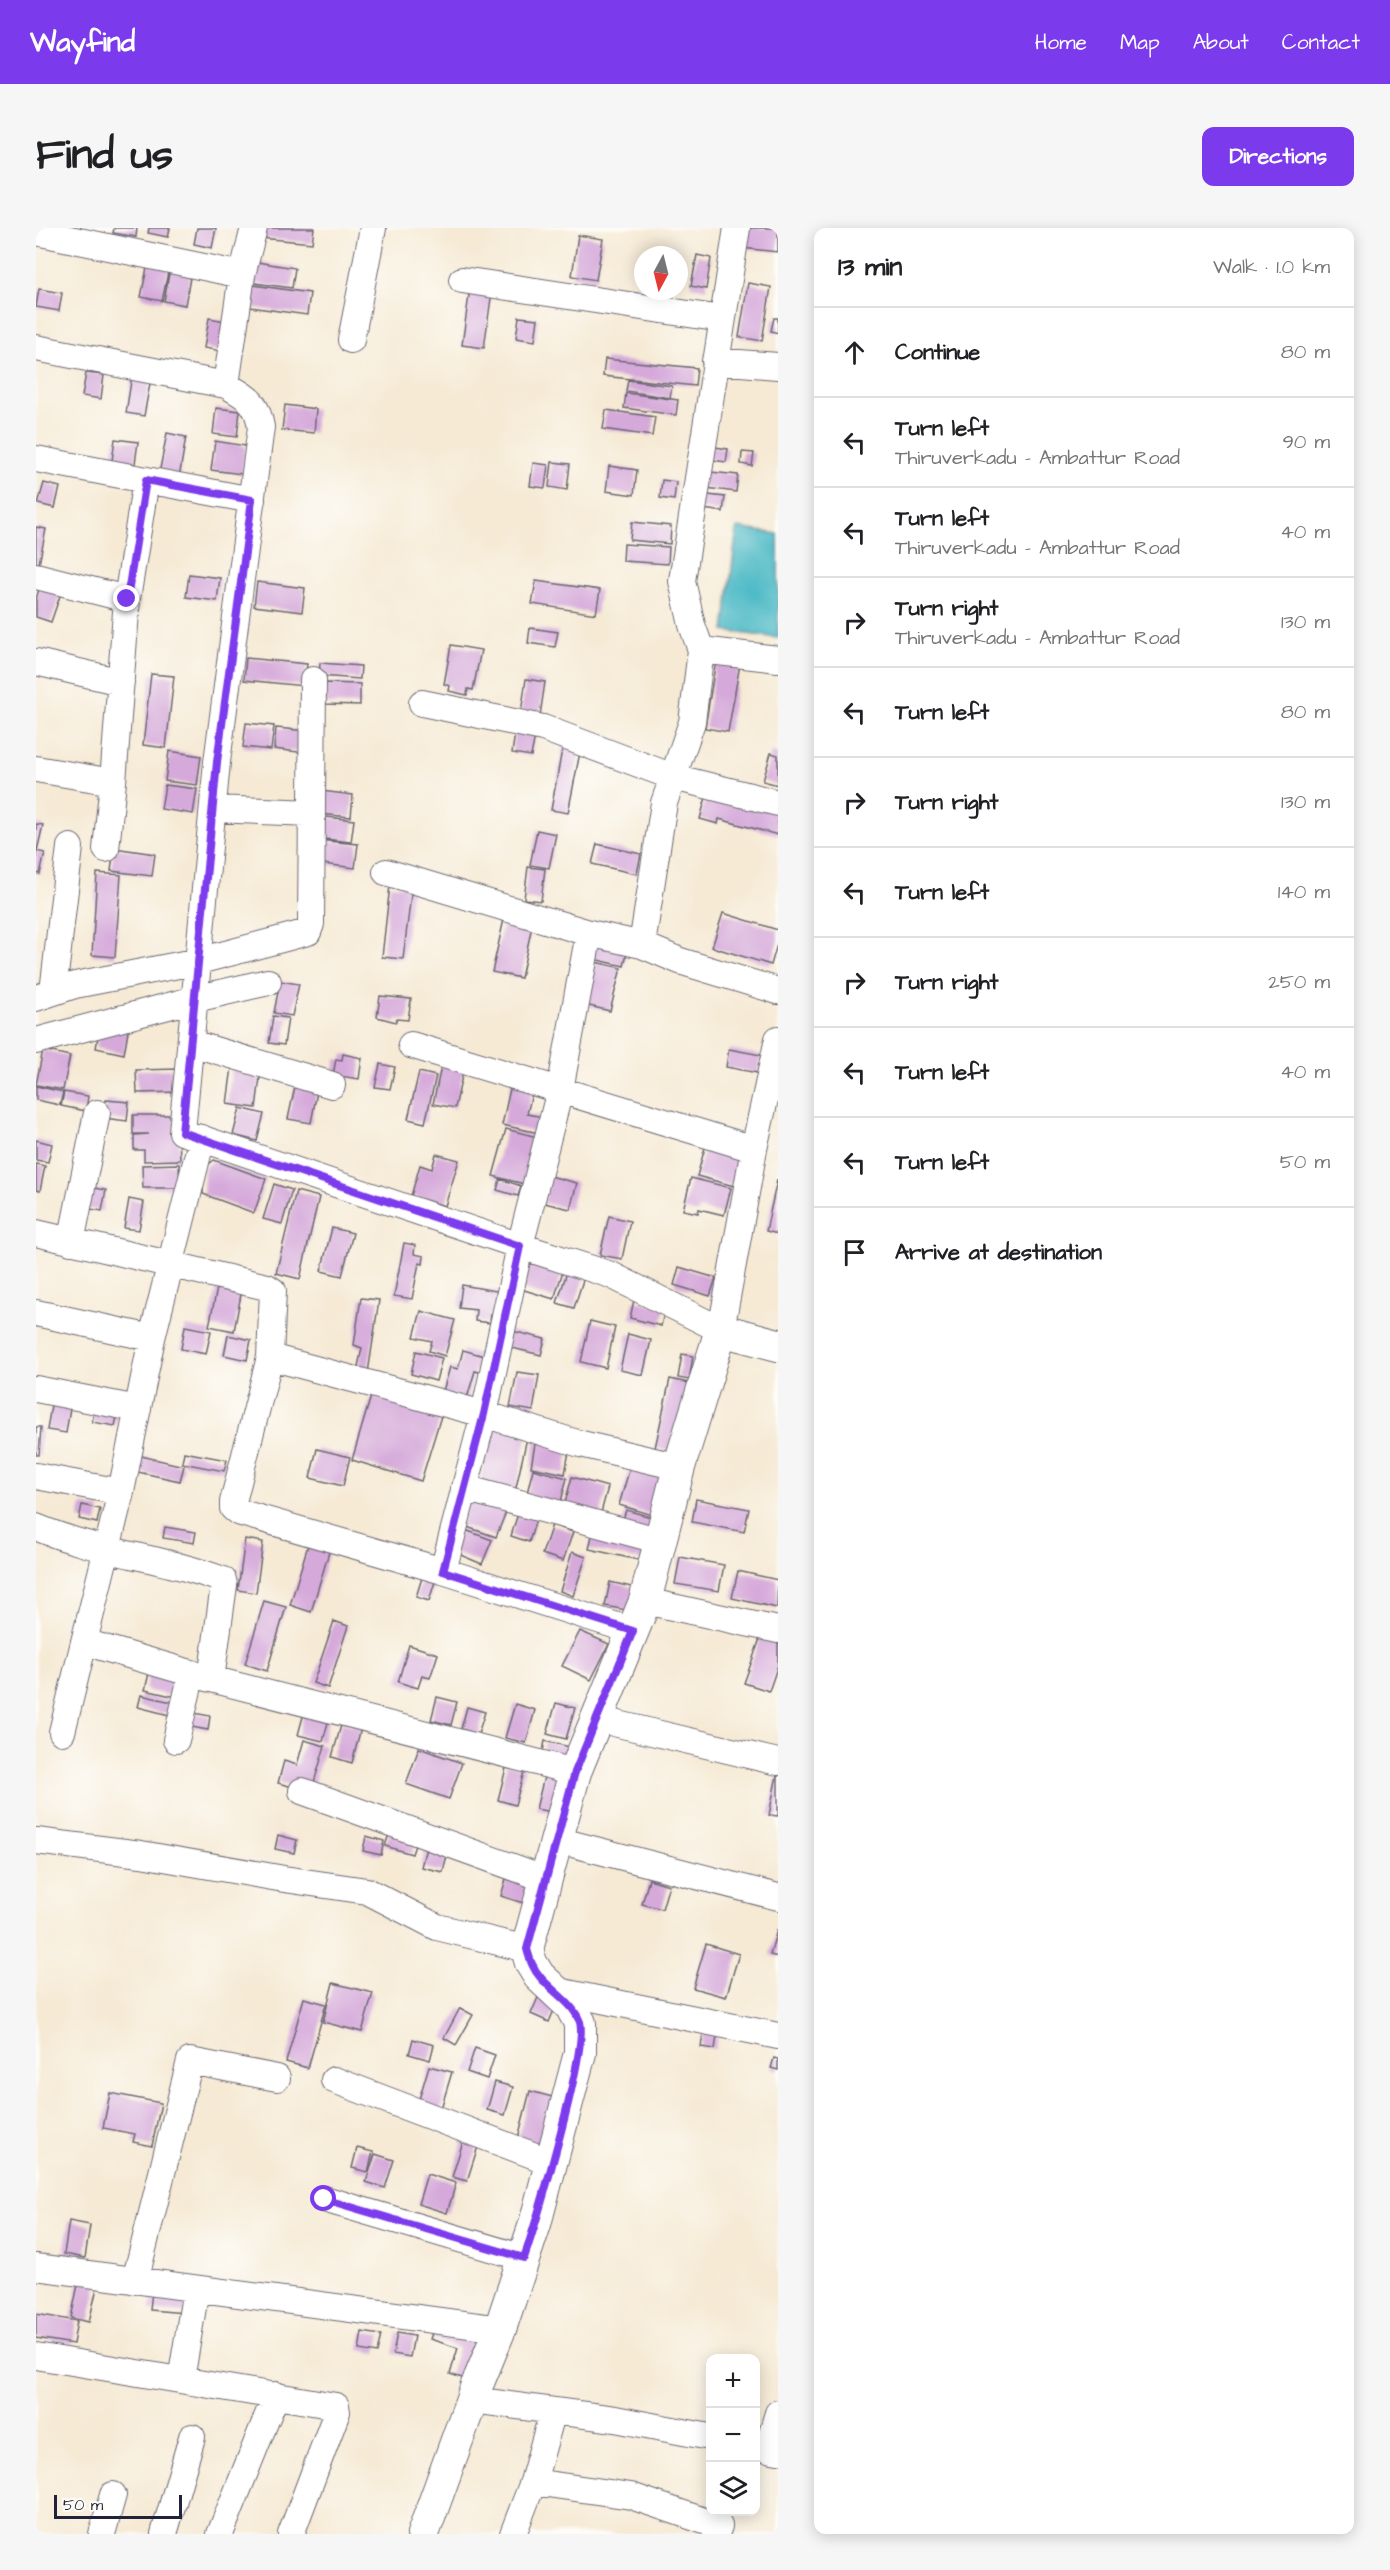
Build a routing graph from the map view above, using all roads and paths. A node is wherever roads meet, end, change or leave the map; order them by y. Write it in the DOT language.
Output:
graph roads {
  1 [pos="254,228"];
  2 [pos="373,228"];
  3 [pos="737,228"];
  4 [pos="36,232"];
  5 [pos="242,275"];
  6 [pos="462,280"];
  7 [pos="722,320"];
  8 [pos="351,340"];
  9 [pos="36,348"];
  10 [pos="716,361"];
  11 [pos="778,366"];
  12 [pos="226,385"];
  13 [pos="36,459"];
  14 [pos="146,480"];
  15 [pos="252,500"];
  16 [pos="36,576"];
  17 [pos="127,599"];
  18 [pos="701,650"];
  19 [pos="778,659"];
  20 [pos="36,662"];
  21 [pos="313,680"];
  22 [pos="121,682"];
  23 [pos="422,704"];
  24 [pos="36,769"];
  25 [pos="673,777"];
  26 [pos="113,782"];
  27 [pos="778,802"];
  28 [pos="213,809"];
  29 [pos="312,813"];
  30 [pos="70,847"];
  31 [pos="106,849"];
  32 [pos="386,872"];
  33 [pos="589,933"];
  34 [pos="642,945"];
  35 [pos="199,961"];
  36 [pos="268,982"];
  37 [pos="778,991"];
  38 [pos="45,995"];
  39 [pos="195,999"];
  40 [pos="778,1039"];
  41 [pos="36,1041"];
  42 [pos="191,1043"];
  43 [pos="411,1045"];
  44 [pos="332,1085"];
  45 [pos="561,1090"];
  46 [pos="97,1113"];
  47 [pos="202,1138"];
  48 [pos="754,1149"];
  49 [pos="36,1233"];
  50 [pos="71,1242"];
  51 [pos="520,1246"];
  52 [pos="170,1264"];
  53 [pos="36,1313"];
  54 [pos="721,1330"];
  55 [pos="152,1338"];
  56 [pos="778,1345"];
  57 [pos="270,1357"];
  58 [pos="36,1389"];
  59 [pos="138,1409"];
  60 [pos="484,1414"];
  61 [pos="679,1467"];
  62 [pos="36,1476"];
  63 [pos="464,1488"];
  64 [pos="121,1492"];
  65 [pos="36,1527"];
  66 [pos="661,1541"];
  67 [pos="106,1550"];
  68 [pos="443,1571"];
  69 [pos="645,1601"];
  70 [pos="778,1630"];
  71 [pos="633,1631"];
  72 [pos="84,1642"];
  73 [pos="202,1676"];
  74 [pos="597,1719"];
  75 [pos="62,1732"];
  76 [pos="176,1740"];
  77 [pos="778,1762"];
  78 [pos="575,1772"];
  79 [pos="302,1791"];
  80 [pos="557,1840"];
  81 [pos="36,1841"];
  82 [pos="546,1879"];
  83 [pos="778,1897"];
  84 [pos="527,1949"];
  85 [pos="553,1990"];
  86 [pos="778,2036"];
  87 [pos="277,2078"];
  88 [pos="334,2080"];
  89 [pos="551,2162"];
  90 [pos="324,2199"];
  91 [pos="524,2258"];
  92 [pos="36,2267"];
  93 [pos="135,2281"];
  94 [pos="196,2289"];
  95 [pos="500,2329"];
  96 [pos="36,2356"];
  97 [pos="181,2380"];
  98 [pos="276,2395"];
  99 [pos="472,2400"];
  100 [pos="553,2411"];
  101 [pos="778,2413"];
  102 [pos="706,2436"];
  103 [pos="192,2437"];
  104 [pos="767,2449"];
  105 [pos="533,2482"];
  106 [pos="113,2495"];
  107 [pos="102,2534"];
  108 [pos="164,2534"];
  109 [pos="220,2534"];
  110 [pos="291,2534"];
  111 [pos="423,2534"];
  112 [pos="513,2534"];
  113 [pos="716,2534"];
  1 -- 5 [label="street"];
  2 -- 8 [label="street"];
  3 -- 7 [label="street"];
  4 -- 5 [label="street"];
  5 -- 12 [label="street"];
  6 -- 7 [label="street"];
  7 -- 10 [label="street"];
  9 -- 12 [label="street"];
  10 -- 11 [label="street"];
  10 -- 18 [label="street"];
  12 -- 15 [label="street"];
  13 -- 14 [label="street"];
  14 -- 15 [label="street"];
  14 -- 17 [label="street"];
  15 -- 28 [label="street"];
  16 -- 17 [label="street"];
  17 -- 22 [label="street"];
  18 -- 19 [label="street"];
  18 -- 25 [label="street"];
  20 -- 22 [label="street"];
  21 -- 29 [label="street"];
  22 -- 26 [label="street"];
  23 -- 25 [label="street"];
  24 -- 26 [label="street"];
  25 -- 27 [label="street"];
  25 -- 34 [label="street"];
  26 -- 31 [label="street"];
  28 -- 29 [label="street"];
  28 -- 35 [label="street"];
  29 -- 35 [label="street"];
  30 -- 38 [label="street"];
  32 -- 33 [label="street"];
  33 -- 34 [label="street"];
  33 -- 45 [label="street"];
  34 -- 37 [label="street"];
  35 -- 38 [label="street"];
  35 -- 39 [label="street"];
  36 -- 39 [label="street"];
  39 -- 41 [label="street"];
  39 -- 42 [label="street"];
  40 -- 48 [label="street"];
  42 -- 44 [label="street"];
  42 -- 47 [label="street"];
  43 -- 45 [label="street"];
  45 -- 48 [label="street"];
  45 -- 51 [label="street"];
  46 -- 50 [label="street"];
  47 -- 51 [label="street"];
  47 -- 52 [label="street"];
  48 -- 54 [label="street"];
  49 -- 50 [label="street"];
  50 -- 52 [label="street"];
  51 -- 54 [label="street"];
  51 -- 60 [label="street"];
  52 -- 55 [label="street"];
  52 -- 57 [label="street"];
  53 -- 55 [label="street"];
  54 -- 56 [label="main road"];
  54 -- 61 [label="main road"];
  55 -- 59 [label="street"];
  57 -- 60 [label="street"];
  57 -- 68 [label="street"];
  58 -- 59 [label="street"];
  59 -- 64 [label="street"];
  60 -- 61 [label="street"];
  60 -- 63 [label="street"];
  61 -- 66 [label="main road"];
  62 -- 64 [label="street"];
  63 -- 66 [label="street"];
  63 -- 68 [label="street"];
  64 -- 67 [label="street"];
  65 -- 67 [label="street"];
  66 -- 69 [label="main road"];
  67 -- 72 [label="street"];
  67 -- 73 [label="street"];
  68 -- 71 [label="street"];
  69 -- 70 [label="street"];
  69 -- 71 [label="main road"];
  71 -- 74 [label="main road"];
  72 -- 73 [label="street"];
  72 -- 75 [label="street"];
  73 -- 76 [label="street"];
  73 -- 78 [label="street"];
  74 -- 77 [label="street"];
  74 -- 78 [label="main road"];
  78 -- 80 [label="main road"];
  79 -- 82 [label="street"];
  80 -- 82 [label="main road"];
  80 -- 83 [label="street"];
  81 -- 84 [label="street"];
  82 -- 84 [label="main road"];
  84 -- 85 [label="main road"];
  85 -- 86 [label="street"];
  85 -- 89 [label="main road"];
  87 -- 93 [label="street"];
  88 -- 89 [label="street"];
  89 -- 91 [label="main road"];
  90 -- 91 [label="street"];
  91 -- 95 [label="main road"];
  92 -- 93 [label="street"];
  93 -- 94 [label="street"];
  94 -- 95 [label="street"];
  94 -- 97 [label="street"];
  95 -- 99 [label="main road"];
  96 -- 97 [label="street"];
  97 -- 98 [label="street"];
  98 -- 109 [label="street"];
  98 -- 110 [label="street"];
  99 -- 100 [label="street"];
  99 -- 111 [label="main road"];
  100 -- 102 [label="street"];
  100 -- 105 [label="street"];
  101 -- 104 [label="street"];
  103 -- 108 [label="street"];
  105 -- 112 [label="street"];
  105 -- 113 [label="street"];
  106 -- 107 [label="street"];
}
